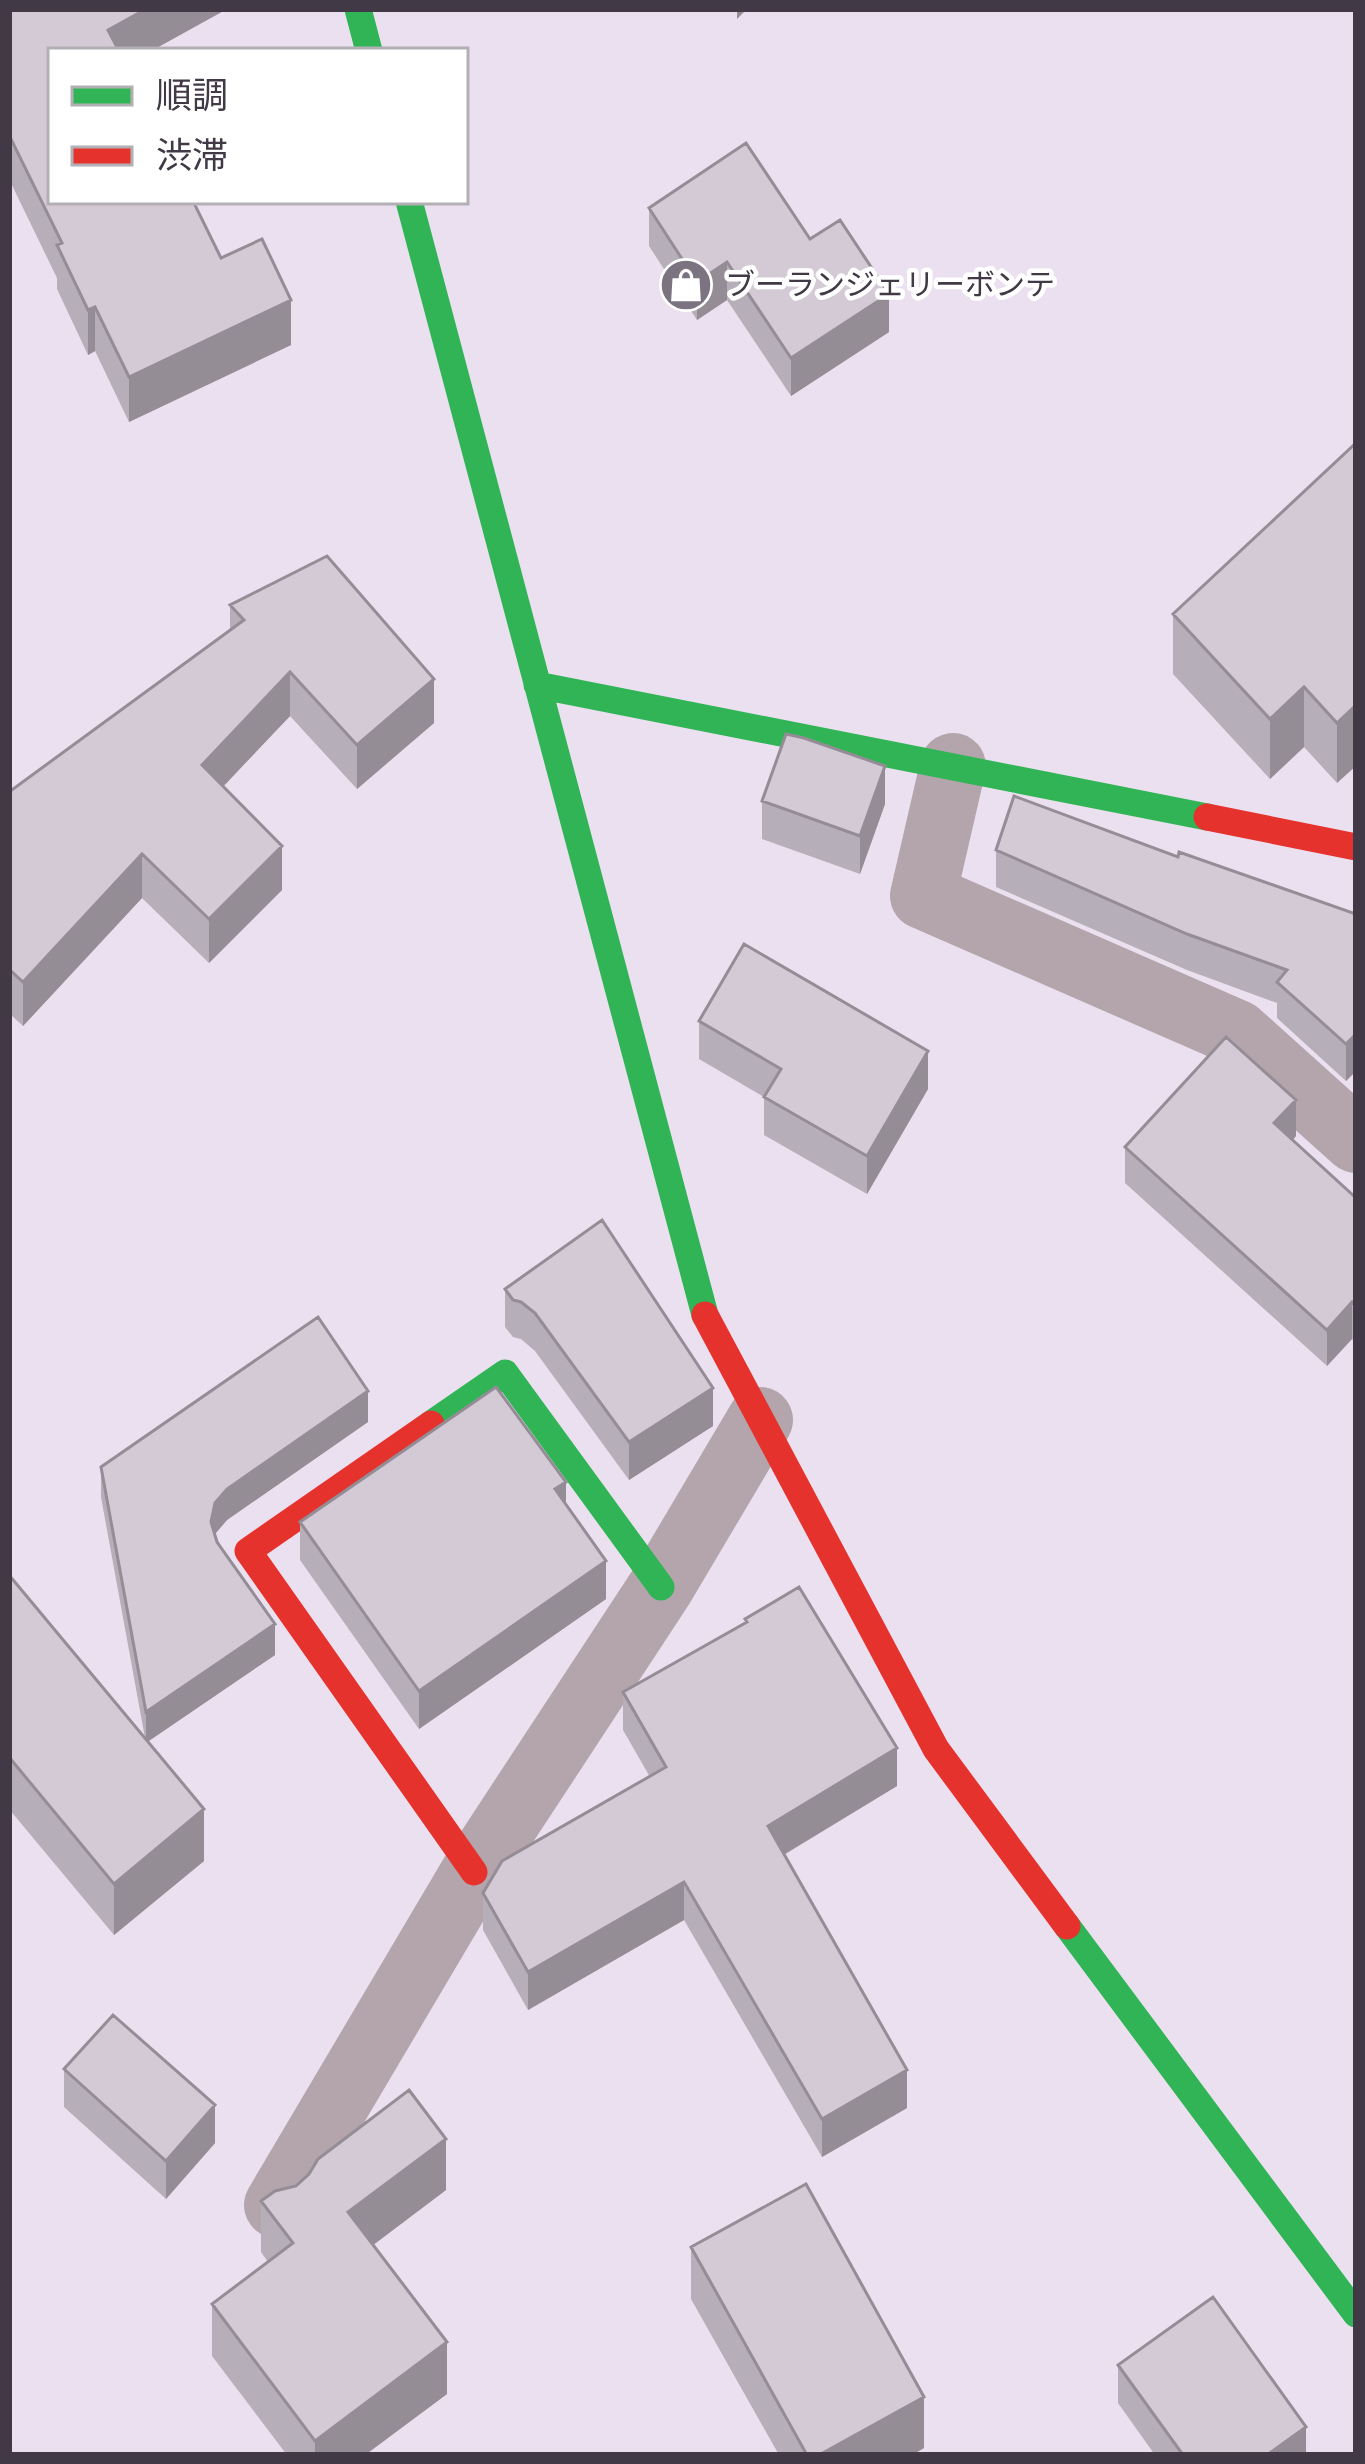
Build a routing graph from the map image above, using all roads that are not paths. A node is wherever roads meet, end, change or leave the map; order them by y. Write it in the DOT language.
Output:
graph roads {
  1 [pos="358,9"];
  2 [pos="368,48"];
  3 [pos="410,204"];
  4 [pos="537,685"];
  5 [pos="952,766"];
  6 [pos="1356,847"];
  7 [pos="1356,1140"];
  8 [pos="760,1420"];
  9 [pos="661,1587"];
  10 [pos="474,1872"];
  11 [pos="278,2205"];
  12 [pos="1356,2314"];
  1 -- 2 [label="street"];
  3 -- 4 [label="street"];
  4 -- 5 [label="street"];
  4 -- 8 [label="street"];
  5 -- 6 [label="street"];
  5 -- 7 [label="street"];
  8 -- 9 [label="street"];
  8 -- 12 [label="street"];
  9 -- 10 [label="street"];
  9 -- 10 [label="street"];
  10 -- 11 [label="street"];
}
